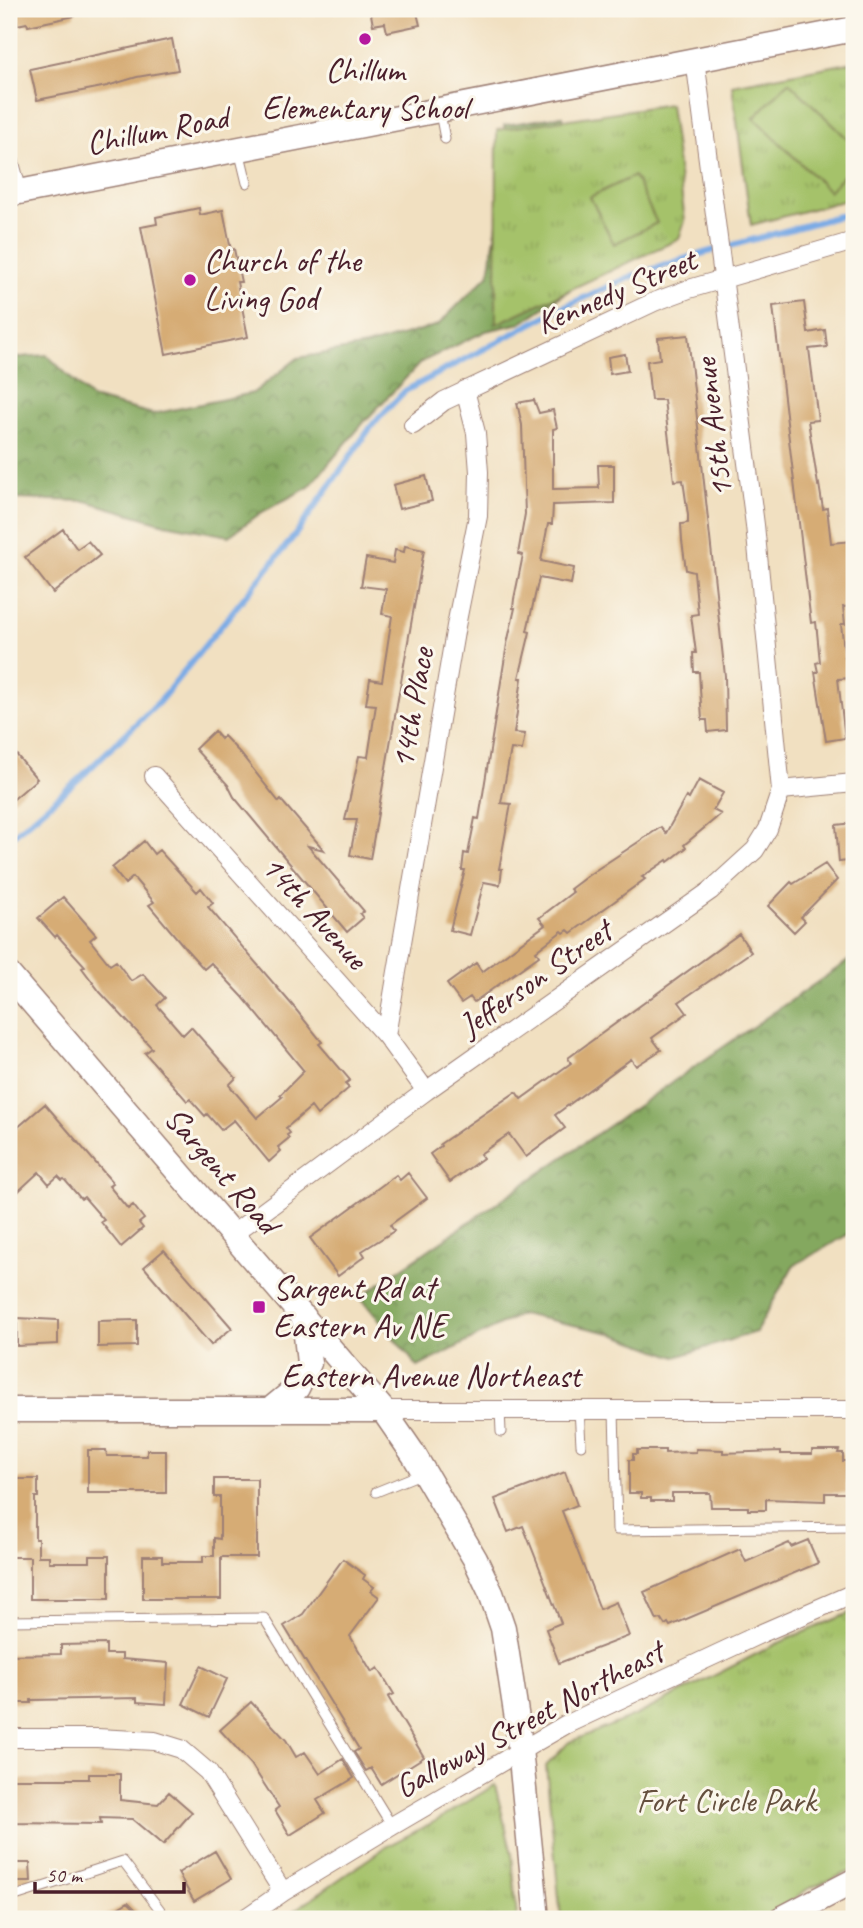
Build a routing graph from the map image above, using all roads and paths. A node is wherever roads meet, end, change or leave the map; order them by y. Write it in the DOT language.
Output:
graph roads {
  1 [pos="854,29"];
  2 [pos="695,60"];
  3 [pos="439,109"];
  4 [pos="445,139"];
  5 [pos="9,146"];
  6 [pos="239,148"];
  7 [pos="247,183"];
  8 [pos="15,193"];
  9 [pos="854,241"];
  10 [pos="722,279"];
  11 [pos="465,390"];
  12 [pos="413,425"];
  13 [pos="154,776"];
  14 [pos="854,783"];
  15 [pos="781,790"];
  16 [pos="9,975"];
  17 [pos="386,1036"];
  18 [pos="426,1091"];
  19 [pos="233,1234"];
  20 [pos="304,1317"];
  21 [pos="579,1409"];
  22 [pos="9,1410"];
  23 [pos="270,1410"];
  24 [pos="383,1410"];
  25 [pos="500,1410"];
  26 [pos="614,1410"];
  27 [pos="854,1410"];
  28 [pos="501,1432"];
  29 [pos="581,1445"];
  30 [pos="425,1473"];
  31 [pos="376,1492"];
  32 [pos="854,1527"];
  33 [pos="854,1593"];
  34 [pos="9,1621"];
  35 [pos="9,1738"];
  36 [pos="520,1751"];
  37 [pos="392,1826"];
  38 [pos="854,1881"];
  39 [pos="283,1892"];
  40 [pos="9,1898"];
  41 [pos="167,1919"];
  42 [pos="244,1919"];
  43 [pos="537,1919"];
  44 [pos="781,1919"];
  1 -- 2 [label="main road, Chillum Road"];
  2 -- 3 [label="main road, Chillum Road"];
  2 -- 10 [label="street, 15th Avenue"];
  3 -- 4 [label="lane"];
  3 -- 6 [label="main road, Chillum Road"];
  5 -- 8 [label="lane"];
  6 -- 7 [label="lane"];
  6 -- 8 [label="main road, Chillum Road"];
  9 -- 10 [label="street, Kennedy Street"];
  10 -- 11 [label="street, Kennedy Street"];
  10 -- 15 [label="street, 15th Avenue"];
  11 -- 12 [label="street, Kennedy Street"];
  11 -- 17 [label="street, 14th Place"];
  13 -- 17 [label="street, 14th Avenue"];
  14 -- 15 [label="street"];
  15 -- 18 [label="street, Jefferson Street"];
  16 -- 19 [label="main road, Sargent Road"];
  17 -- 18 [label="street, 14th Avenue"];
  18 -- 19 [label="street, Jefferson Street"];
  19 -- 20 [label="main road, Sargent Road"];
  20 -- 23 [label="main road"];
  20 -- 24 [label="main road, Sargent Road"];
  21 -- 25 [label="street, Eastern Avenue Northeast"];
  21 -- 26 [label="street, Eastern Avenue Northeast"];
  21 -- 29 [label="lane"];
  22 -- 23 [label="main road, Eastern Avenue Northeast"];
  23 -- 24 [label="main road, Eastern Avenue Northeast"];
  24 -- 25 [label="street, Eastern Avenue Northeast"];
  24 -- 30 [label="main road, Sargent Road"];
  25 -- 28 [label="lane"];
  26 -- 27 [label="street, Eastern Avenue Northeast"];
  26 -- 32 [label="lane"];
  30 -- 31 [label="lane"];
  30 -- 36 [label="main road, Sargent Road"];
  33 -- 36 [label="street, Galloway Street Northeast"];
  34 -- 37 [label="lane"];
  35 -- 39 [label="street"];
  36 -- 37 [label="street, Galloway Street Northeast"];
  36 -- 43 [label="main road, Sargent Road"];
  37 -- 39 [label="street, Galloway Street Northeast"];
  38 -- 44 [label="main road"];
  39 -- 42 [label="street, Galloway Street Northeast"];
  40 -- 41 [label="lane"];
}
